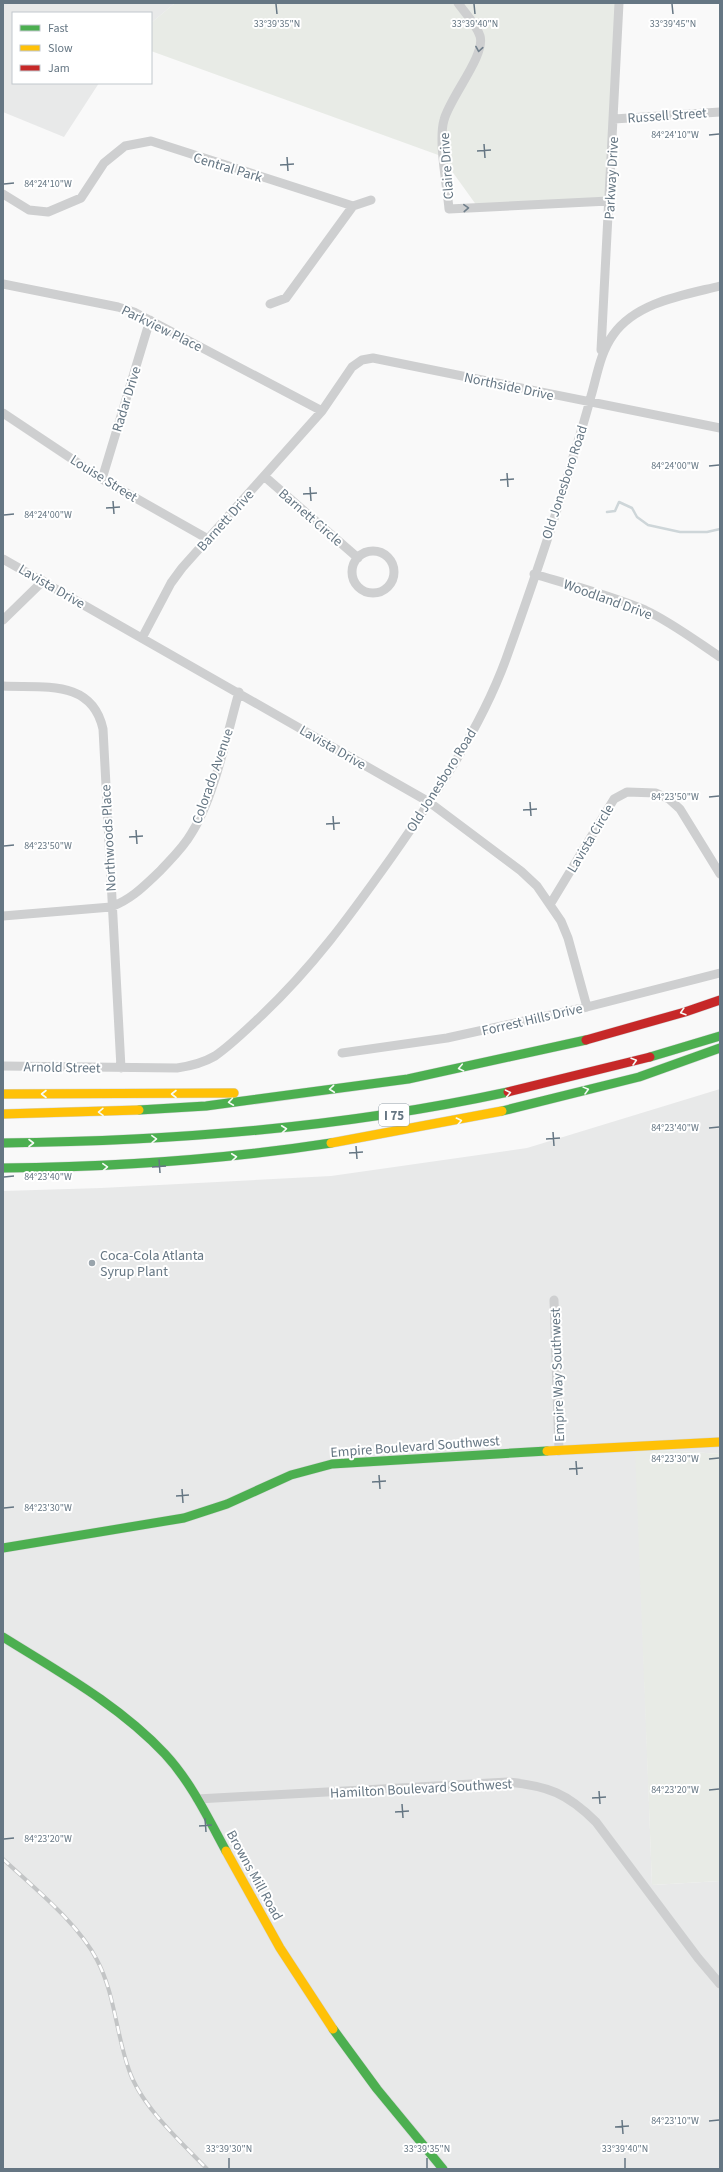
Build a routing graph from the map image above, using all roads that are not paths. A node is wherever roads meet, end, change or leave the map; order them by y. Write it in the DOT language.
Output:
graph roads {
  1 [pos="458,3"];
  2 [pos="620,3"];
  3 [pos="720,112"];
  4 [pos="614,119"];
  5 [pos="3,194"];
  6 [pos="371,200"];
  7 [pos="610,201"];
  8 [pos="353,206"];
  9 [pos="3,284"];
  10 [pos="720,286"];
  11 [pos="270,304"];
  12 [pos="150,320"];
  13 [pos="603,352"];
  14 [pos="589,402"];
  15 [pos="322,411"];
  16 [pos="3,413"];
  17 [pos="720,428"];
  18 [pos="264,476"];
  19 [pos="102,479"];
  20 [pos="208,539"];
  21 [pos="358,558"];
  22 [pos="3,559"];
  23 [pos="534,574"];
  24 [pos="43,581"];
  25 [pos="3,620"];
  26 [pos="142,638"];
  27 [pos="720,656"];
  28 [pos="3,686"];
  29 [pos="239,692"];
  30 [pos="429,802"];
  31 [pos="720,874"];
  32 [pos="551,903"];
  33 [pos="112,907"];
  34 [pos="3,916"];
  35 [pos="720,973"];
  36 [pos="720,1000"];
  37 [pos="587,1007"];
  38 [pos="720,1036"];
  39 [pos="720,1048"];
  40 [pos="342,1053"];
  41 [pos="3,1066"];
  42 [pos="121,1068"];
  43 [pos="297,1093"];
  44 [pos="3,1094"];
  45 [pos="3,1114"];
  46 [pos="3,1133"];
  47 [pos="3,1143"];
  48 [pos="59,1143"];
  49 [pos="3,1168"];
  50 [pos="554,1300"];
  51 [pos="720,1442"];
  52 [pos="559,1450"];
  53 [pos="3,1548"];
  54 [pos="3,1637"];
  55 [pos="197,1799"];
  56 [pos="720,1984"];
  57 [pos="443,2169"];
  1 -- 7 [label="street, Claire Drive, one-way"];
  2 -- 4 [label="street, Parkway Drive"];
  3 -- 4 [label="street, Russell Street"];
  4 -- 7 [label="street, Parkway Drive"];
  5 -- 8 [label="street, Central Park"];
  6 -- 8 [label="street"];
  7 -- 13 [label="street, Parkway Drive"];
  8 -- 11 [label="street"];
  9 -- 12 [label="street, Parkview Place"];
  10 -- 13 [label="street, Old Jonesboro Road"];
  12 -- 15 [label="street, Parkview Place"];
  12 -- 19 [label="street, Radar Drive"];
  13 -- 14 [label="street, Old Jonesboro Road"];
  14 -- 15 [label="street, Northside Drive"];
  14 -- 17 [label="street, Northside Drive"];
  14 -- 23 [label="street, Old Jonesboro Road"];
  15 -- 18 [label="street, Barnett Drive"];
  16 -- 19 [label="street, Louise Street"];
  18 -- 20 [label="street, Barnett Drive"];
  18 -- 21 [label="street, Barnett Circle"];
  19 -- 20 [label="street, Louise Street"];
  20 -- 26 [label="street, Barnett Drive"];
  21 -- 21 [label="street"];
  22 -- 24 [label="street, Lavista Drive"];
  23 -- 27 [label="street, Woodland Drive"];
  23 -- 30 [label="street, Old Jonesboro Road"];
  24 -- 25 [label="street"];
  24 -- 26 [label="street, Lavista Drive"];
  26 -- 29 [label="street, Lavista Drive"];
  28 -- 33 [label="street, Northwoods Place"];
  29 -- 30 [label="street, Lavista Drive"];
  29 -- 33 [label="street, Colorado Avenue"];
  30 -- 32 [label="street, Lavista Drive"];
  30 -- 42 [label="street, Old Jonesboro Road"];
  31 -- 32 [label="street, Lavista Circle"];
  32 -- 37 [label="street, Lavista Drive"];
  33 -- 34 [label="street, Colorado Avenue"];
  33 -- 42 [label="street, Northwoods Place"];
  35 -- 37 [label="street, Forrest Hills Drive"];
  36 -- 43 [label="main road, I 75, one-way"];
  37 -- 40 [label="street, Forrest Hills Drive"];
  48 -- 38 [label="main road, I 75, one-way"];
  49 -- 39 [label="main road, one-way"];
  41 -- 42 [label="street, Arnold Street"];
  43 -- 44 [label="main road, one-way"];
  43 -- 45 [label="main road, I 75, one-way"];
  46 -- 48 [label="main road"];
  47 -- 48 [label="main road, I 75, one-way"];
  50 -- 52 [label="street, Empire Way Southwest"];
  51 -- 52 [label="main road, Empire Boulevard Southwest"];
  52 -- 53 [label="main road, Empire Boulevard Southwest"];
  54 -- 55 [label="main road, Browns Mill Road"];
  55 -- 56 [label="street, Hamilton Boulevard Southwest"];
  55 -- 57 [label="main road, Browns Mill Road"];
}
